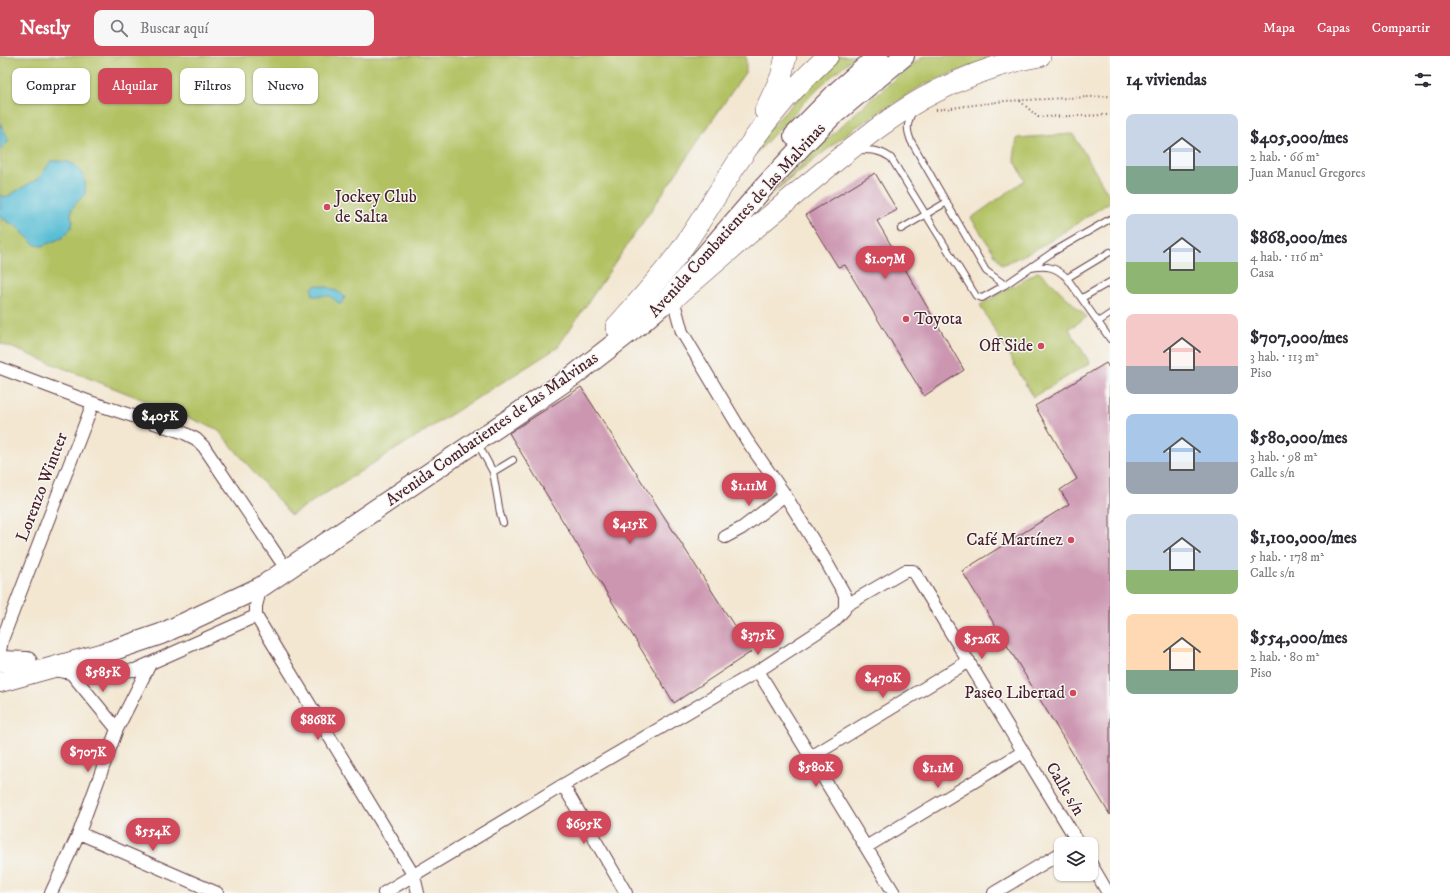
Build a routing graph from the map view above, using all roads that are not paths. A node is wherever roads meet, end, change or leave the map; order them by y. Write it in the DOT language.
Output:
graph roads {
  1 [pos="786,56"];
  2 [pos="828,56"];
  3 [pos="878,56"];
  4 [pos="904,56"];
  5 [pos="1040,56"];
  6 [pos="924,106"];
  7 [pos="850,149"];
  8 [pos="746,150"];
  9 [pos="947,202"];
  10 [pos="925,214"];
  11 [pos="1110,218"];
  12 [pos="901,229"];
  13 [pos="1110,252"];
  14 [pos="1028,268"];
  15 [pos="1067,278"];
  16 [pos="1110,282"];
  17 [pos="1005,285"];
  18 [pos="1082,298"];
  19 [pos="668,301"];
  20 [pos="1110,314"];
  21 [pos="1098,322"];
  22 [pos="616,327"];
  23 [pos="1110,339"];
  24 [pos="0,368"];
  25 [pos="93,403"];
  26 [pos="477,441"];
  27 [pos="513,460"];
  28 [pos="493,472"];
  29 [pos="785,495"];
  30 [pos="503,523"];
  31 [pos="725,537"];
  32 [pos="280,560"];
  33 [pos="261,587"];
  34 [pos="845,606"];
  35 [pos="256,616"];
  36 [pos="0,651"];
  37 [pos="0,661"];
  38 [pos="969,661"];
  39 [pos="150,664"];
  40 [pos="50,668"];
  41 [pos="0,669"];
  42 [pos="24,669"];
  43 [pos="758,671"];
  44 [pos="71,673"];
  45 [pos="0,682"];
  46 [pos="0,693"];
  47 [pos="117,729"];
  48 [pos="1023,752"];
  49 [pos="810,757"];
  50 [pos="563,784"];
  51 [pos="80,833"];
  52 [pos="1073,837"];
  53 [pos="866,847"];
  54 [pos="1054,857"];
  55 [pos="414,876"];
  56 [pos="1098,876"];
  57 [pos="51,893"];
  58 [pos="217,893"];
  59 [pos="384,893"];
  60 [pos="418,893"];
  61 [pos="626,893"];
  62 [pos="894,893"];
  63 [pos="994,893"];
  64 [pos="1108,893"];
  1 -- 8 [label="highway"];
  2 -- 8 [label="highway"];
  3 -- 22 [label="main road, Avenida Combatientes de las Malvinas"];
  4 -- 19 [label="main road, Avenida Combatientes de las Malvinas"];
  5 -- 6 [label="highway"];
  6 -- 7 [label="highway"];
  6 -- 9 [label="lane"];
  7 -- 10 [label="lane"];
  7 -- 19 [label="highway"];
  8 -- 22 [label="highway"];
  9 -- 10 [label="lane"];
  9 -- 17 [label="lane"];
  10 -- 12 [label="lane"];
  10 -- 17 [label="lane"];
  11 -- 14 [label="lane"];
  13 -- 15 [label="lane"];
  14 -- 15 [label="lane"];
  14 -- 17 [label="lane"];
  15 -- 18 [label="lane"];
  16 -- 18 [label="lane"];
  18 -- 21 [label="lane"];
  19 -- 26 [label="main road, Avenida Combatientes de las Malvinas"];
  19 -- 29 [label="street"];
  20 -- 21 [label="lane"];
  21 -- 23 [label="lane"];
  22 -- 32 [label="main road, Avenida Combatientes de las Malvinas"];
  24 -- 25 [label="street"];
  25 -- 32 [label="street"];
  25 -- 36 [label="street, Lorenzo Wintter"];
  26 -- 28 [label="lane"];
  26 -- 33 [label="main road, Avenida Combatientes de las Malvinas"];
  27 -- 28 [label="lane"];
  28 -- 30 [label="lane"];
  29 -- 31 [label="street"];
  29 -- 34 [label="street"];
  32 -- 42 [label="main road, Avenida Combatientes de las Malvinas"];
  33 -- 35 [label="street"];
  33 -- 40 [label="main road, Avenida Combatientes de las Malvinas"];
  34 -- 38 [label="street, Calle s/n"];
  34 -- 43 [label="street"];
  35 -- 39 [label="street"];
  35 -- 55 [label="street"];
  37 -- 42 [label="main road"];
  38 -- 48 [label="street, Calle s/n"];
  38 -- 49 [label="street"];
  39 -- 44 [label="street"];
  39 -- 47 [label="street"];
  40 -- 42 [label="main road, Avenida Combatientes de las Malvinas"];
  40 -- 44 [label="street"];
  41 -- 42 [label="main road, Avenida Combatientes de las Malvinas"];
  42 -- 45 [label="main road, Avenida Combatientes de las Malvinas"];
  42 -- 46 [label="main road"];
  43 -- 49 [label="street"];
  43 -- 50 [label="street"];
  44 -- 47 [label="street"];
  47 -- 51 [label="street"];
  48 -- 52 [label="street, Calle s/n"];
  48 -- 53 [label="street, Calle s/n"];
  49 -- 53 [label="street"];
  50 -- 55 [label="street"];
  50 -- 61 [label="street"];
  51 -- 57 [label="street"];
  51 -- 58 [label="street"];
  53 -- 62 [label="street"];
  54 -- 63 [label="street"];
  55 -- 59 [label="street"];
  55 -- 60 [label="street"];
  56 -- 64 [label="street"];
}
